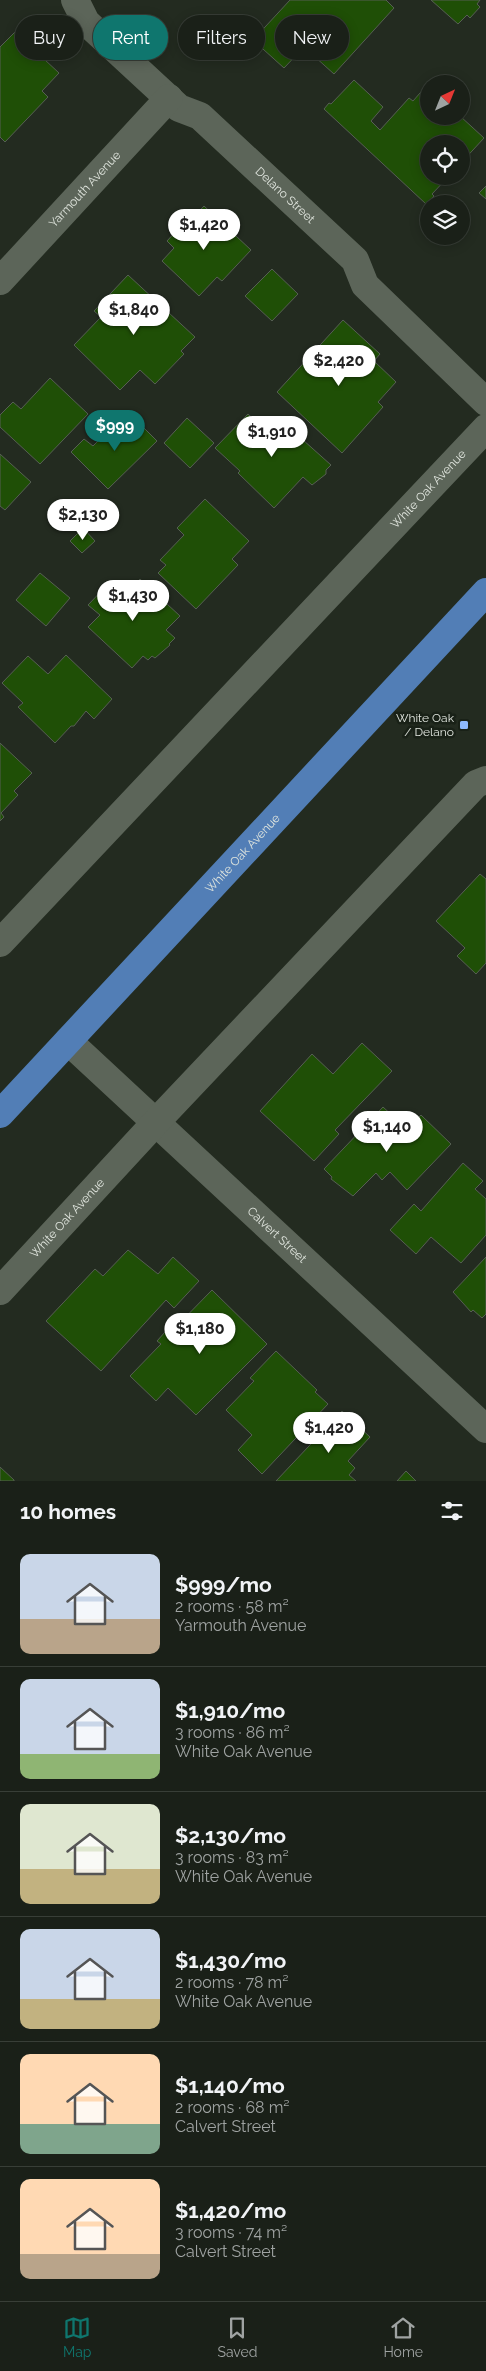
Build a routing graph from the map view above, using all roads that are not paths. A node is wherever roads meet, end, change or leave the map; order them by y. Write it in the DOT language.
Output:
graph roads {
  1 [pos="75,0"];
  2 [pos="169,98"];
  3 [pos="0,281"];
  4 [pos="486,402"];
  5 [pos="486,428"];
  6 [pos="486,592"];
  7 [pos="486,780"];
  8 [pos="0,943"];
  9 [pos="68,1041"];
  10 [pos="0,1114"];
  11 [pos="156,1122"];
  12 [pos="0,1291"];
  13 [pos="486,1429"];
  1 -- 2 [label="street, Delano Street"];
  2 -- 3 [label="street, Yarmouth Avenue"];
  2 -- 4 [label="street, Delano Street"];
  5 -- 8 [label="street, White Oak Avenue"];
  6 -- 9 [label="main road, White Oak Avenue"];
  7 -- 11 [label="street, White Oak Avenue"];
  9 -- 10 [label="main road, White Oak Avenue"];
  9 -- 11 [label="street, Calvert Street"];
  11 -- 12 [label="street, White Oak Avenue"];
  11 -- 13 [label="street, Calvert Street"];
}
